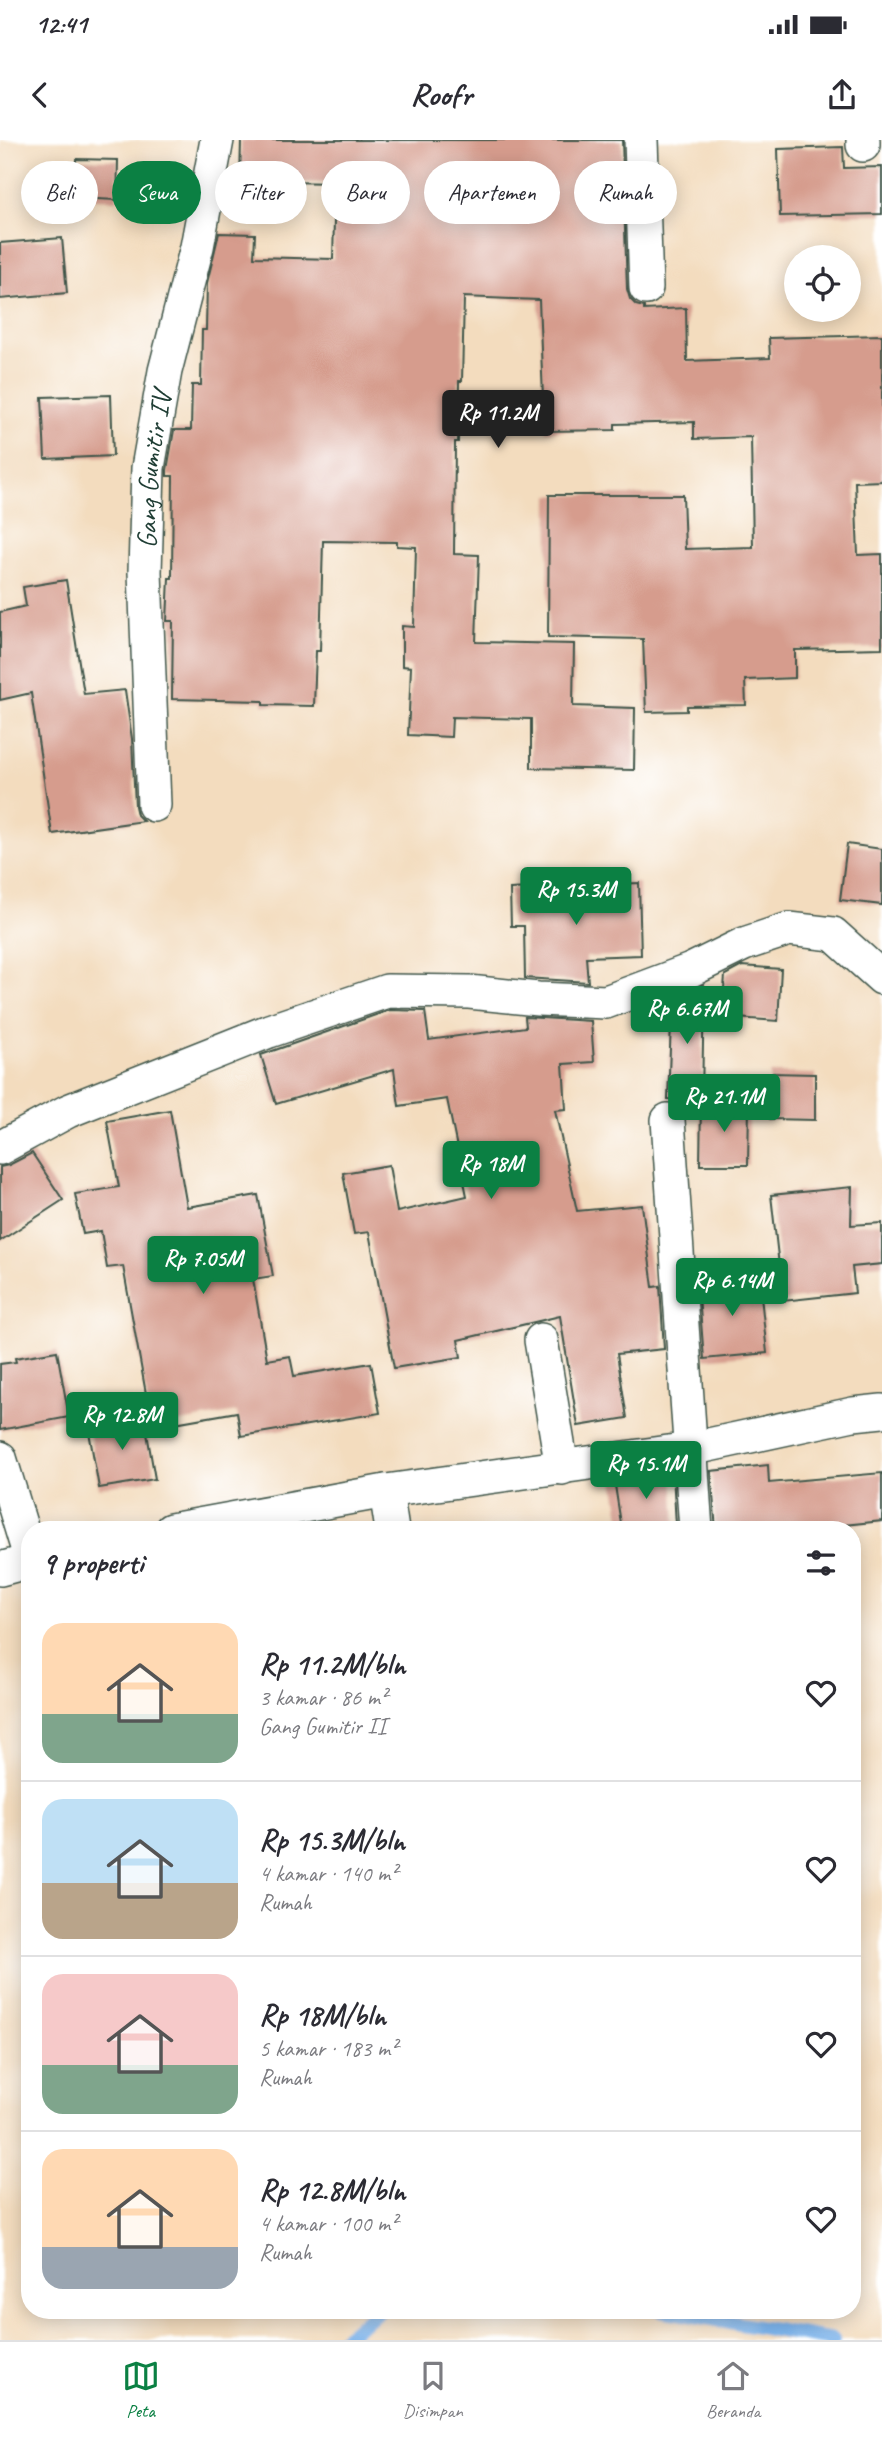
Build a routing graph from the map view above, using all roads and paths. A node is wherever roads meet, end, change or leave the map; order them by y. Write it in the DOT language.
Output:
graph roads {
  1 [pos="217,140"];
  2 [pos="642,140"];
  3 [pos="646,288"];
  4 [pos="154,805"];
  5 [pos="882,978"];
  6 [pos="668,1120"];
  7 [pos="0,1149"];
  8 [pos="541,1340"];
  9 [pos="882,1410"];
  10 [pos="690,1449"];
  11 [pos="0,1458"];
  12 [pos="562,1468"];
  13 [pos="386,1491"];
  14 [pos="221,1521"];
  15 [pos="391,1521"];
  16 [pos="695,1521"];
  17 [pos="21,1529"];
  18 [pos="21,1562"];
  19 [pos="0,1569"];
  1 -- 4 [label="street, Gang Gumitir IV"];
  2 -- 3 [label="street"];
  5 -- 7 [label="street"];
  6 -- 10 [label="street"];
  8 -- 12 [label="street"];
  9 -- 10 [label="street"];
  10 -- 12 [label="street"];
  10 -- 16 [label="street"];
  11 -- 17 [label="street"];
  12 -- 13 [label="street"];
  13 -- 14 [label="street"];
  13 -- 15 [label="street"];
  18 -- 19 [label="street"];
}
